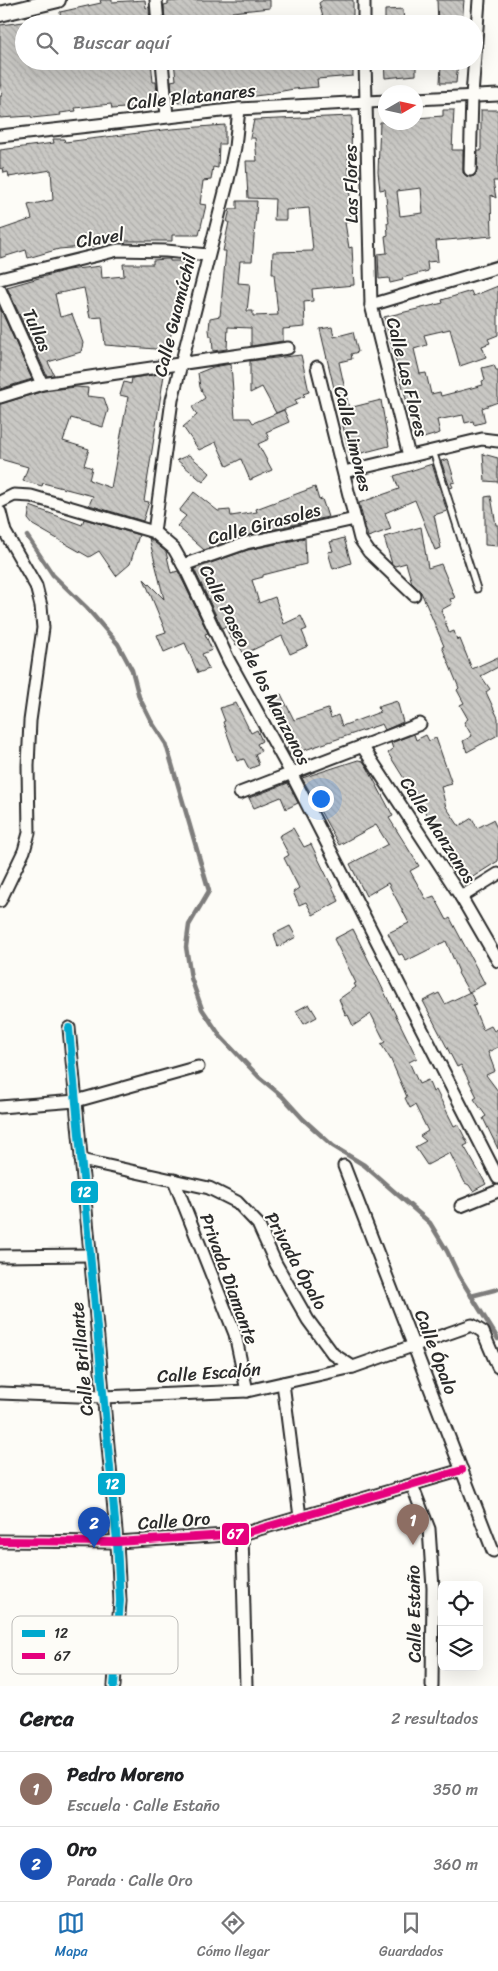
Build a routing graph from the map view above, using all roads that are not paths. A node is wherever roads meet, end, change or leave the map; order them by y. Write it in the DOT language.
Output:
graph roads {
  1 [pos="58,0"];
  2 [pos="156,0"];
  3 [pos="364,0"];
  4 [pos="479,0"];
  5 [pos="0,14"];
  6 [pos="157,15"];
  7 [pos="364,15"];
  8 [pos="478,15"];
  9 [pos="163,70"];
  10 [pos="365,70"];
  11 [pos="474,70"];
  12 [pos="498,95"];
  13 [pos="472,96"];
  14 [pos="423,99"];
  15 [pos="378,101"];
  16 [pos="366,102"];
  17 [pos="239,109"];
  18 [pos="167,116"];
  19 [pos="0,136"];
  20 [pos="470,170"];
  21 [pos="208,255"];
  22 [pos="498,267"];
  23 [pos="0,279"];
  24 [pos="0,290"];
  25 [pos="371,305"];
  26 [pos="288,348"];
  27 [pos="181,362"];
  28 [pos="317,367"];
  29 [pos="42,384"];
  30 [pos="0,398"];
  31 [pos="498,441"];
  32 [pos="433,451"];
  33 [pos="409,456"];
  34 [pos="344,472"];
  35 [pos="0,502"];
  36 [pos="0,512"];
  37 [pos="355,519"];
  38 [pos="154,532"];
  39 [pos="183,565"];
  40 [pos="477,588"];
  41 [pos="414,595"];
  42 [pos="420,724"];
  43 [pos="362,746"];
  44 [pos="291,773"];
  45 [pos="240,793"];
  46 [pos="498,874"];
  47 [pos="461,897"];
  48 [pos="0,901"];
  49 [pos="498,961"];
  50 [pos="69,1028"];
  51 [pos="198,1067"];
  52 [pos="76,1101"];
  53 [pos="0,1107"];
  54 [pos="81,1160"];
  55 [pos="344,1166"];
  56 [pos="498,1178"];
  57 [pos="174,1180"];
  58 [pos="498,1191"];
  59 [pos="460,1206"];
  60 [pos="90,1255"];
  61 [pos="0,1256"];
  62 [pos="415,1346"];
  63 [pos="352,1367"];
  64 [pos="498,1367"];
  65 [pos="283,1383"];
  66 [pos="247,1391"];
  67 [pos="0,1393"];
  68 [pos="103,1397"];
  69 [pos="462,1470"];
  70 [pos="412,1485"];
  71 [pos="300,1517"];
  72 [pos="242,1534"];
  73 [pos="0,1541"];
  74 [pos="118,1542"];
  75 [pos="493,1550"];
  76 [pos="119,1616"];
  77 [pos="246,1686"];
  78 [pos="432,1686"];
  1 -- 5 [label="street"];
  2 -- 6 [label="street"];
  3 -- 7 [label="street"];
  4 -- 8 [label="street"];
  9 -- 18 [label="street"];
  10 -- 16 [label="street, Las Flores"];
  11 -- 13 [label="street"];
  12 -- 13 [label="street"];
  13 -- 14 [label="street"];
  13 -- 20 [label="street"];
  15 -- 16 [label="street, Calle Platanares"];
  16 -- 17 [label="street, Calle Platanares"];
  16 -- 25 [label="street, Las Flores"];
  17 -- 18 [label="street, Calle Platanares"];
  17 -- 21 [label="street, Calle Guamúchil"];
  18 -- 19 [label="street, Calle Platanares"];
  21 -- 23 [label="street, Clavel"];
  21 -- 27 [label="street, Calle Guamúchil"];
  22 -- 25 [label="street"];
  24 -- 29 [label="street, Tullas"];
  25 -- 33 [label="street, Calle Las Flores"];
  26 -- 27 [label="street"];
  27 -- 29 [label="street"];
  27 -- 38 [label="street, Calle Guamúchil"];
  28 -- 34 [label="street, Calle Limones"];
  29 -- 30 [label="street"];
  31 -- 32 [label="street"];
  32 -- 33 [label="street"];
  32 -- 40 [label="lane"];
  33 -- 34 [label="street"];
  34 -- 37 [label="street, Calle Limones"];
  35 -- 38 [label="street, Calle Paseo de los Manzanos"];
  36 -- 48 [label="street"];
  37 -- 39 [label="street, Calle Girasoles"];
  37 -- 41 [label="street, Calle Limones"];
  38 -- 39 [label="street, Calle Paseo de los Manzanos"];
  39 -- 44 [label="street, Calle Paseo de los Manzanos"];
  42 -- 43 [label="street"];
  43 -- 44 [label="street"];
  43 -- 47 [label="street, Calle Manzanos"];
  44 -- 45 [label="street"];
  44 -- 56 [label="street, Calle Paseo de los Manzanos"];
  46 -- 47 [label="street"];
  47 -- 49 [label="street, Calle Manzanos"];
  50 -- 52 [label="street, Calle Brillante"];
  51 -- 52 [label="street"];
  52 -- 53 [label="street"];
  52 -- 54 [label="street, Calle Brillante"];
  54 -- 57 [label="street, Privada Ópalo"];
  54 -- 60 [label="street, Calle Brillante"];
  55 -- 62 [label="street, Calle Ópalo"];
  57 -- 63 [label="street, Privada Ópalo"];
  57 -- 66 [label="street, Privada Diamante"];
  58 -- 59 [label="street"];
  60 -- 61 [label="street"];
  60 -- 68 [label="street, Calle Brillante"];
  62 -- 63 [label="street, Calle Escalón"];
  62 -- 64 [label="street, Calle Escalón"];
  62 -- 69 [label="street, Calle Ópalo"];
  63 -- 65 [label="street, Calle Escalón"];
  65 -- 66 [label="street, Calle Escalón"];
  65 -- 71 [label="street"];
  66 -- 68 [label="street, Calle Escalón"];
  67 -- 68 [label="street, Calle Escalón"];
  68 -- 74 [label="street, Calle Brillante"];
  69 -- 70 [label="street, Calle Oro"];
  69 -- 75 [label="street, Calle Ópalo"];
  70 -- 71 [label="street, Calle Oro"];
  70 -- 78 [label="street, Calle Estaño"];
  71 -- 72 [label="street, Calle Oro"];
  72 -- 74 [label="street, Calle Oro"];
  72 -- 77 [label="street"];
  73 -- 74 [label="street, Calle Oro"];
  74 -- 76 [label="street, Calle Brillante"];
}
